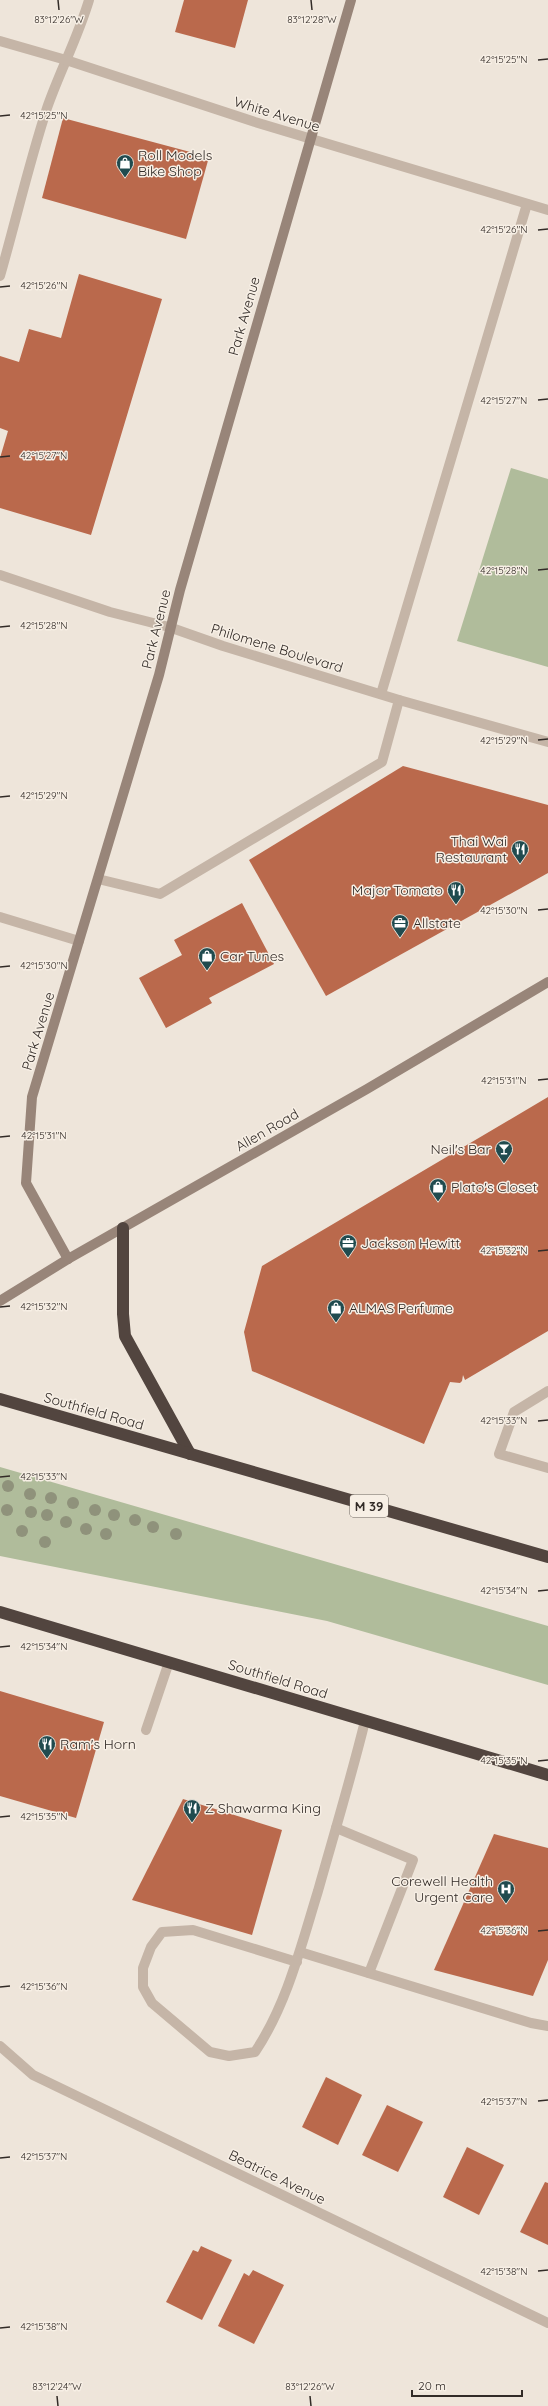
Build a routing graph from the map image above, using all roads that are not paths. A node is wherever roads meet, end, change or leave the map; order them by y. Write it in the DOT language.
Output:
graph roads {
  1 [pos="89,0"];
  2 [pos="351,0"];
  3 [pos="0,41"];
  4 [pos="66,60"];
  5 [pos="310,139"];
  6 [pos="527,204"];
  7 [pos="548,210"];
  8 [pos="0,276"];
  9 [pos="0,575"];
  10 [pos="169,627"];
  11 [pos="381,694"];
  12 [pos="400,700"];
  13 [pos="548,742"];
  14 [pos="98,879"];
  15 [pos="0,917"];
  16 [pos="79,941"];
  17 [pos="548,982"];
  18 [pos="123,1228"];
  19 [pos="68,1259"];
  20 [pos="0,1301"];
  21 [pos="548,1391"];
  22 [pos="0,1399"];
  23 [pos="190,1454"];
  24 [pos="548,1468"];
  25 [pos="548,1557"];
  26 [pos="0,1612"];
  27 [pos="169,1662"];
  28 [pos="365,1721"];
  29 [pos="146,1730"];
  30 [pos="548,1774"];
  31 [pos="336,1828"];
  32 [pos="300,1952"];
  33 [pos="297,1962"];
  34 [pos="369,1973"];
  35 [pos="548,2026"];
  36 [pos="0,2046"];
  37 [pos="548,2323"];
  1 -- 4 [label="street"];
  2 -- 5 [label="street, Park Avenue"];
  3 -- 4 [label="street, White Avenue"];
  4 -- 5 [label="street, White Avenue"];
  4 -- 8 [label="street"];
  5 -- 6 [label="street, White Avenue"];
  5 -- 10 [label="street, Park Avenue"];
  6 -- 7 [label="street, White Avenue"];
  6 -- 11 [label="street"];
  9 -- 10 [label="street, Philomene Boulevard"];
  10 -- 11 [label="street, Philomene Boulevard"];
  10 -- 14 [label="street, Park Avenue"];
  11 -- 12 [label="street, Philomene Boulevard"];
  12 -- 13 [label="street, Philomene Boulevard"];
  12 -- 14 [label="street"];
  14 -- 16 [label="street, Park Avenue"];
  15 -- 16 [label="street"];
  16 -- 19 [label="street, Park Avenue"];
  17 -- 18 [label="street, Allen Road"];
  18 -- 19 [label="street, Allen Road"];
  18 -- 23 [label="highway"];
  19 -- 20 [label="street, Allen Road"];
  21 -- 24 [label="street"];
  22 -- 23 [label="highway, Southfield Road / M 39"];
  23 -- 25 [label="highway, Southfield Road / M 39"];
  26 -- 27 [label="highway, Southfield Road"];
  27 -- 28 [label="highway, Southfield Road"];
  27 -- 29 [label="street"];
  28 -- 30 [label="highway, Southfield Road"];
  28 -- 31 [label="street"];
  31 -- 32 [label="street"];
  31 -- 34 [label="street"];
  32 -- 33 [label="street"];
  32 -- 34 [label="street"];
  33 -- 33 [label="street"];
  34 -- 35 [label="street"];
  36 -- 37 [label="street, Beatrice Avenue"];
}
